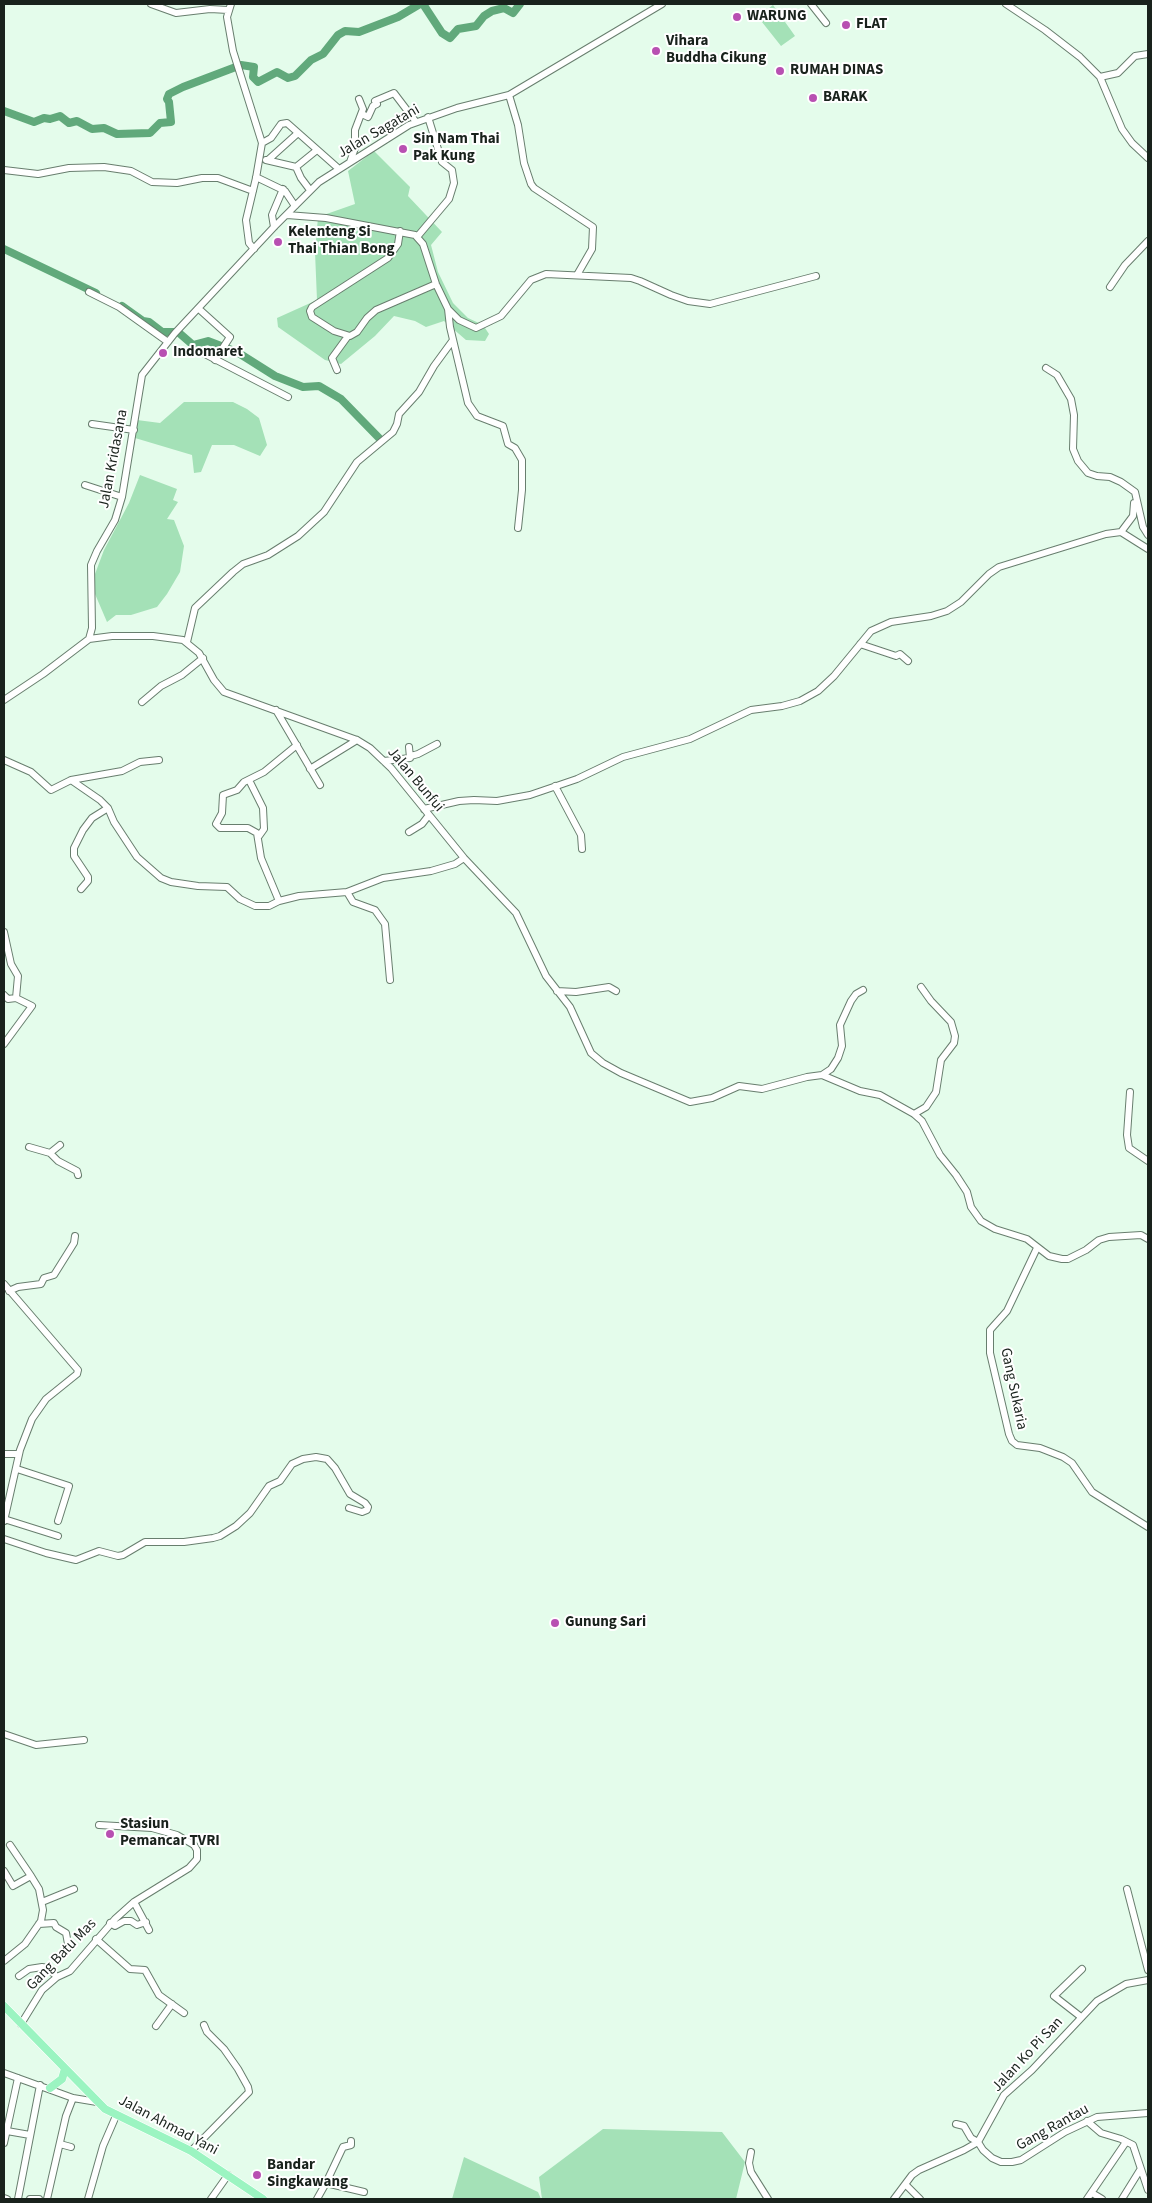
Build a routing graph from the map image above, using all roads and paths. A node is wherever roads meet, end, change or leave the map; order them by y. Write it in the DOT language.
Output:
graph roads {
  1 [pos="151,4"];
  2 [pos="662,4"];
  3 [pos="811,4"];
  4 [pos="1006,4"];
  5 [pos="230,7"];
  6 [pos="826,23"];
  7 [pos="1148,54"];
  8 [pos="1100,77"];
  9 [pos="509,95"];
  10 [pos="359,100"];
  11 [pos="362,114"];
  12 [pos="428,117"];
  13 [pos="416,122"];
  14 [pos="298,133"];
  15 [pos="262,143"];
  16 [pos="316,150"];
  17 [pos="260,158"];
  18 [pos="1148,158"];
  19 [pos="268,160"];
  20 [pos="350,162"];
  21 [pos="296,167"];
  22 [pos="339,169"];
  23 [pos="4,170"];
  24 [pos="256,177"];
  25 [pos="283,189"];
  26 [pos="310,190"];
  27 [pos="253,191"];
  28 [pos="295,206"];
  29 [pos="287,215"];
  30 [pos="274,227"];
  31 [pos="400,231"];
  32 [pos="417,237"];
  33 [pos="1148,241"];
  34 [pos="254,249"];
  35 [pos="577,275"];
  36 [pos="816,276"];
  37 [pos="436,284"];
  38 [pos="1110,287"];
  39 [pos="89,292"];
  40 [pos="198,309"];
  41 [pos="448,309"];
  42 [pos="176,332"];
  43 [pos="348,336"];
  44 [pos="452,340"];
  45 [pos="168,342"];
  46 [pos="203,353"];
  47 [pos="215,360"];
  48 [pos="1046,368"];
  49 [pos="337,370"];
  50 [pos="288,397"];
  51 [pos="92,424"];
  52 [pos="134,430"];
  53 [pos="85,486"];
  54 [pos="1135,492"];
  55 [pos="122,497"];
  56 [pos="518,528"];
  57 [pos="1121,532"];
  58 [pos="1148,535"];
  59 [pos="1148,549"];
  60 [pos="89,639"];
  61 [pos="187,642"];
  62 [pos="860,644"];
  63 [pos="203,658"];
  64 [pos="908,661"];
  65 [pos="4,700"];
  66 [pos="142,702"];
  67 [pos="276,710"];
  68 [pos="357,740"];
  69 [pos="437,744"];
  70 [pos="297,745"];
  71 [pos="409,747"];
  72 [pos="411,756"];
  73 [pos="4,760"];
  74 [pos="159,760"];
  75 [pos="384,762"];
  76 [pos="310,769"];
  77 [pos="71,780"];
  78 [pos="249,780"];
  79 [pos="320,785"];
  80 [pos="555,786"];
  81 [pos="108,808"];
  82 [pos="424,809"];
  83 [pos="429,815"];
  84 [pos="408,832"];
  85 [pos="259,836"];
  86 [pos="582,848"];
  87 [pos="464,858"];
  88 [pos="81,889"];
  89 [pos="347,892"];
  90 [pos="279,901"];
  91 [pos="4,932"];
  92 [pos="390,980"];
  93 [pos="921,987"];
  94 [pos="616,990"];
  95 [pos="863,990"];
  96 [pos="557,991"];
  97 [pos="4,996"];
  98 [pos="16,998"];
  99 [pos="4,1044"];
  100 [pos="822,1076"];
  101 [pos="1130,1092"];
  102 [pos="914,1114"];
  103 [pos="60,1145"];
  104 [pos="29,1147"];
  105 [pos="50,1153"];
  106 [pos="1148,1161"];
  107 [pos="78,1175"];
  108 [pos="74,1236"];
  109 [pos="1148,1239"];
  110 [pos="1037,1248"];
  111 [pos="4,1284"];
  112 [pos="9,1291"];
  113 [pos="4,1454"];
  114 [pos="19,1454"];
  115 [pos="17,1469"];
  116 [pos="349,1508"];
  117 [pos="4,1516"];
  118 [pos="58,1521"];
  119 [pos="1148,1527"];
  120 [pos="58,1536"];
  121 [pos="4,1539"];
  122 [pos="4,1734"];
  123 [pos="84,1740"];
  124 [pos="99,1825"];
  125 [pos="10,1845"];
  126 [pos="4,1871"];
  127 [pos="31,1876"];
  128 [pos="74,1889"];
  129 [pos="1127,1889"];
  130 [pos="42,1902"];
  131 [pos="134,1902"];
  132 [pos="146,1922"];
  133 [pos="110,1923"];
  134 [pos="39,1924"];
  135 [pos="149,1930"];
  136 [pos="96,1939"];
  137 [pos="68,1944"];
  138 [pos="4,1961"];
  139 [pos="1082,1969"];
  140 [pos="1148,1970"];
  141 [pos="20,1976"];
  142 [pos="57,1978"];
  143 [pos="1148,1980"];
  144 [pos="172,2004"];
  145 [pos="4,2006"];
  146 [pos="184,2013"];
  147 [pos="1080,2018"];
  148 [pos="21,2024"];
  149 [pos="204,2025"];
  150 [pos="156,2026"];
  151 [pos="65,2070"];
  152 [pos="4,2073"];
  153 [pos="18,2078"];
  154 [pos="40,2085"];
  155 [pos="50,2088"];
  156 [pos="73,2098"];
  157 [pos="97,2102"];
  158 [pos="1148,2112"];
  159 [pos="116,2116"];
  160 [pos="1087,2121"];
  161 [pos="956,2124"];
  162 [pos="7,2130"];
  163 [pos="30,2134"];
  164 [pos="351,2141"];
  165 [pos="978,2142"];
  166 [pos="1126,2142"];
  167 [pos="4,2143"];
  168 [pos="60,2144"];
  169 [pos="71,2147"];
  170 [pos="191,2152"];
  171 [pos="751,2152"];
  172 [pos="1140,2170"];
  173 [pos="228,2175"];
  174 [pos="326,2183"];
  175 [pos="906,2184"];
  176 [pos="1148,2190"];
  177 [pos="364,2192"];
  178 [pos="1092,2193"];
  179 [pos="18,2199"];
  180 [pos="30,2199"];
  181 [pos="38,2199"];
  182 [pos="47,2199"];
  183 [pos="88,2199"];
  184 [pos="211,2199"];
  185 [pos="263,2199"];
  186 [pos="317,2199"];
  187 [pos="768,2199"];
  188 [pos="894,2199"];
  189 [pos="920,2199"];
  190 [pos="1087,2199"];
  191 [pos="1102,2199"];
  192 [pos="1122,2199"];
  1 -- 5 [label="street"];
  2 -- 9 [label="street, Jalan Sagatani"];
  3 -- 6 [label="street"];
  4 -- 8 [label="street"];
  5 -- 15 [label="street"];
  7 -- 8 [label="street"];
  8 -- 18 [label="street"];
  9 -- 12 [label="street, Jalan Sagatani"];
  9 -- 35 [label="street"];
  10 -- 11 [label="street"];
  11 -- 13 [label="street"];
  11 -- 20 [label="street"];
  12 -- 13 [label="street, Jalan Sagatani"];
  12 -- 32 [label="street"];
  13 -- 20 [label="street, Jalan Sagatani"];
  14 -- 15 [label="street"];
  14 -- 16 [label="street"];
  14 -- 19 [label="street"];
  15 -- 17 [label="street"];
  16 -- 21 [label="street"];
  16 -- 22 [label="street"];
  17 -- 19 [label="street"];
  17 -- 24 [label="street"];
  19 -- 21 [label="street"];
  20 -- 22 [label="street, Jalan Sagatani"];
  21 -- 26 [label="street"];
  22 -- 26 [label="street, Jalan Sagatani"];
  23 -- 27 [label="street"];
  24 -- 25 [label="street"];
  24 -- 27 [label="street"];
  25 -- 28 [label="street"];
  25 -- 30 [label="street"];
  26 -- 28 [label="street, Jalan Sagatani"];
  27 -- 34 [label="street"];
  28 -- 29 [label="street, Jalan Sagatani"];
  29 -- 30 [label="street, Jalan Sagatani"];
  29 -- 31 [label="street"];
  30 -- 34 [label="street, Jalan Sagatani"];
  31 -- 32 [label="street"];
  31 -- 43 [label="street"];
  32 -- 37 [label="street"];
  33 -- 38 [label="street"];
  34 -- 40 [label="street, Jalan Sagatani"];
  35 -- 36 [label="street"];
  35 -- 41 [label="street"];
  37 -- 41 [label="street"];
  37 -- 43 [label="street"];
  39 -- 45 [label="street"];
  40 -- 42 [label="street, Jalan Sagatani"];
  40 -- 47 [label="street"];
  41 -- 44 [label="street"];
  42 -- 45 [label="street, Jalan Kridasana"];
  43 -- 49 [label="street"];
  44 -- 56 [label="street"];
  44 -- 61 [label="street"];
  45 -- 52 [label="street, Jalan Kridasana"];
  46 -- 47 [label="street"];
  47 -- 50 [label="street"];
  48 -- 54 [label="street"];
  51 -- 52 [label="street"];
  52 -- 55 [label="street, Jalan Kridasana"];
  53 -- 55 [label="street"];
  54 -- 57 [label="street"];
  54 -- 58 [label="street"];
  55 -- 60 [label="street, Jalan Kridasana"];
  57 -- 59 [label="street"];
  57 -- 62 [label="street"];
  60 -- 61 [label="street"];
  60 -- 65 [label="street"];
  61 -- 63 [label="street, Jalan Bunfui"];
  62 -- 64 [label="street"];
  62 -- 80 [label="street"];
  63 -- 66 [label="street"];
  63 -- 67 [label="street, Jalan Bunfui"];
  67 -- 68 [label="street, Jalan Bunfui"];
  67 -- 70 [label="street"];
  68 -- 75 [label="street, Jalan Bunfui"];
  68 -- 76 [label="street"];
  69 -- 72 [label="street"];
  70 -- 76 [label="street"];
  70 -- 78 [label="street"];
  71 -- 72 [label="street"];
  72 -- 75 [label="street"];
  73 -- 77 [label="street"];
  74 -- 77 [label="street"];
  75 -- 82 [label="street, Jalan Bunfui"];
  76 -- 79 [label="street"];
  77 -- 81 [label="street"];
  78 -- 85 [label="street"];
  78 -- 85 [label="street"];
  80 -- 82 [label="street"];
  80 -- 86 [label="street"];
  81 -- 88 [label="street"];
  81 -- 90 [label="street"];
  82 -- 83 [label="street, Jalan Bunfui"];
  83 -- 84 [label="street"];
  83 -- 87 [label="street, Jalan Bunfui"];
  85 -- 90 [label="street"];
  87 -- 89 [label="street"];
  87 -- 96 [label="street, Jalan Bunfui"];
  89 -- 90 [label="street"];
  89 -- 92 [label="street"];
  91 -- 98 [label="street"];
  93 -- 102 [label="street"];
  94 -- 96 [label="street"];
  95 -- 100 [label="street"];
  96 -- 100 [label="street, Jalan Bunfui"];
  97 -- 98 [label="street"];
  98 -- 99 [label="street"];
  100 -- 102 [label="street"];
  101 -- 106 [label="street"];
  102 -- 110 [label="street"];
  103 -- 105 [label="street"];
  104 -- 105 [label="street"];
  105 -- 107 [label="street"];
  108 -- 112 [label="street"];
  109 -- 110 [label="street"];
  110 -- 119 [label="street, Gang Sukaria"];
  111 -- 112 [label="street"];
  112 -- 114 [label="street"];
  113 -- 114 [label="street"];
  114 -- 115 [label="street"];
  115 -- 117 [label="street"];
  115 -- 118 [label="street"];
  116 -- 121 [label="street"];
  117 -- 120 [label="street"];
  122 -- 123 [label="street"];
  124 -- 131 [label="street, Gang Batu Mas"];
  125 -- 127 [label="street"];
  126 -- 127 [label="street"];
  127 -- 130 [label="street"];
  128 -- 130 [label="street"];
  129 -- 140 [label="street"];
  130 -- 134 [label="street"];
  131 -- 132 [label="street"];
  131 -- 133 [label="street, Gang Batu Mas"];
  132 -- 133 [label="street"];
  132 -- 135 [label="street"];
  133 -- 136 [label="street, Gang Batu Mas"];
  134 -- 137 [label="street"];
  134 -- 138 [label="street"];
  136 -- 142 [label="street, Gang Batu Mas"];
  136 -- 144 [label="street"];
  139 -- 147 [label="street"];
  141 -- 142 [label="street"];
  142 -- 148 [label="street, Gang Batu Mas"];
  143 -- 147 [label="street, Jalan Ko Pi San"];
  144 -- 146 [label="street"];
  144 -- 150 [label="street"];
  145 -- 148 [label="main road, Jalan Ahmad Yani"];
  147 -- 165 [label="street, Jalan Ko Pi San"];
  148 -- 151 [label="main road, Jalan Ahmad Yani"];
  149 -- 170 [label="street"];
  151 -- 155 [label="main road"];
  151 -- 157 [label="main road, Jalan Ahmad Yani"];
  152 -- 153 [label="street"];
  153 -- 154 [label="street"];
  153 -- 162 [label="street"];
  154 -- 155 [label="street"];
  154 -- 163 [label="street"];
  155 -- 156 [label="street"];
  156 -- 157 [label="street"];
  156 -- 168 [label="street"];
  157 -- 159 [label="main road, Jalan Ahmad Yani"];
  158 -- 160 [label="street, Gang Rantau"];
  159 -- 170 [label="main road, Jalan Ahmad Yani"];
  159 -- 183 [label="street"];
  160 -- 165 [label="street, Gang Rantau"];
  160 -- 166 [label="street"];
  161 -- 165 [label="street, Gang Rantau"];
  162 -- 163 [label="street"];
  162 -- 167 [label="street"];
  163 -- 179 [label="street"];
  164 -- 174 [label="street"];
  165 -- 175 [label="street"];
  166 -- 172 [label="street"];
  166 -- 178 [label="street"];
  168 -- 169 [label="street"];
  168 -- 182 [label="street"];
  170 -- 173 [label="main road, Jalan Ahmad Yani"];
  171 -- 187 [label="street"];
  172 -- 176 [label="street"];
  172 -- 192 [label="street"];
  173 -- 184 [label="street"];
  173 -- 185 [label="main road, Jalan Ahmad Yani"];
  174 -- 177 [label="street"];
  174 -- 186 [label="street"];
  175 -- 188 [label="street"];
  175 -- 189 [label="street"];
  178 -- 190 [label="street"];
  178 -- 191 [label="street"];
  180 -- 181 [label="street"];
}
